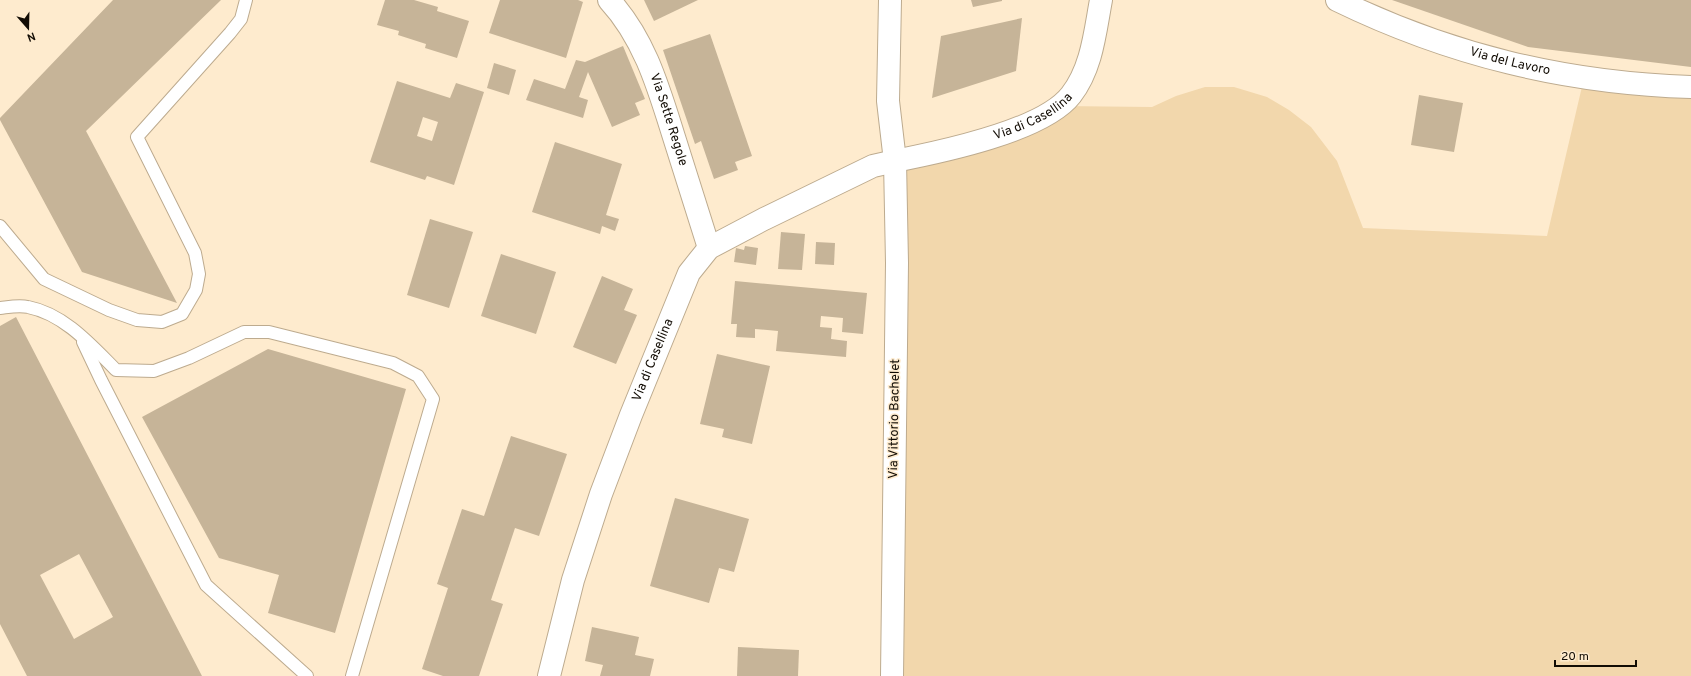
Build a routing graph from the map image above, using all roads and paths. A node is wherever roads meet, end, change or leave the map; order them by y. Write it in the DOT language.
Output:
graph roads {
  1 [pos="246,0"];
  2 [pos="609,0"];
  3 [pos="890,0"];
  4 [pos="1100,0"];
  5 [pos="1337,0"];
  6 [pos="1691,87"];
  7 [pos="896,162"];
  8 [pos="0,226"];
  9 [pos="709,248"];
  10 [pos="0,308"];
  11 [pos="80,336"];
  12 [pos="307,676"];
  13 [pos="352,676"];
  14 [pos="549,676"];
  15 [pos="892,676"];
  1 -- 8 [label="lane"];
  2 -- 9 [label="street, Via Sette Regole"];
  3 -- 7 [label="street"];
  4 -- 7 [label="street, Via di Casellina"];
  5 -- 6 [label="street, Via del Lavoro"];
  7 -- 9 [label="street, Via di Casellina"];
  7 -- 15 [label="street, Via Vittorio Bachelet"];
  9 -- 14 [label="street, Via di Casellina"];
  10 -- 11 [label="lane"];
  11 -- 12 [label="lane"];
  11 -- 13 [label="lane"];
}
